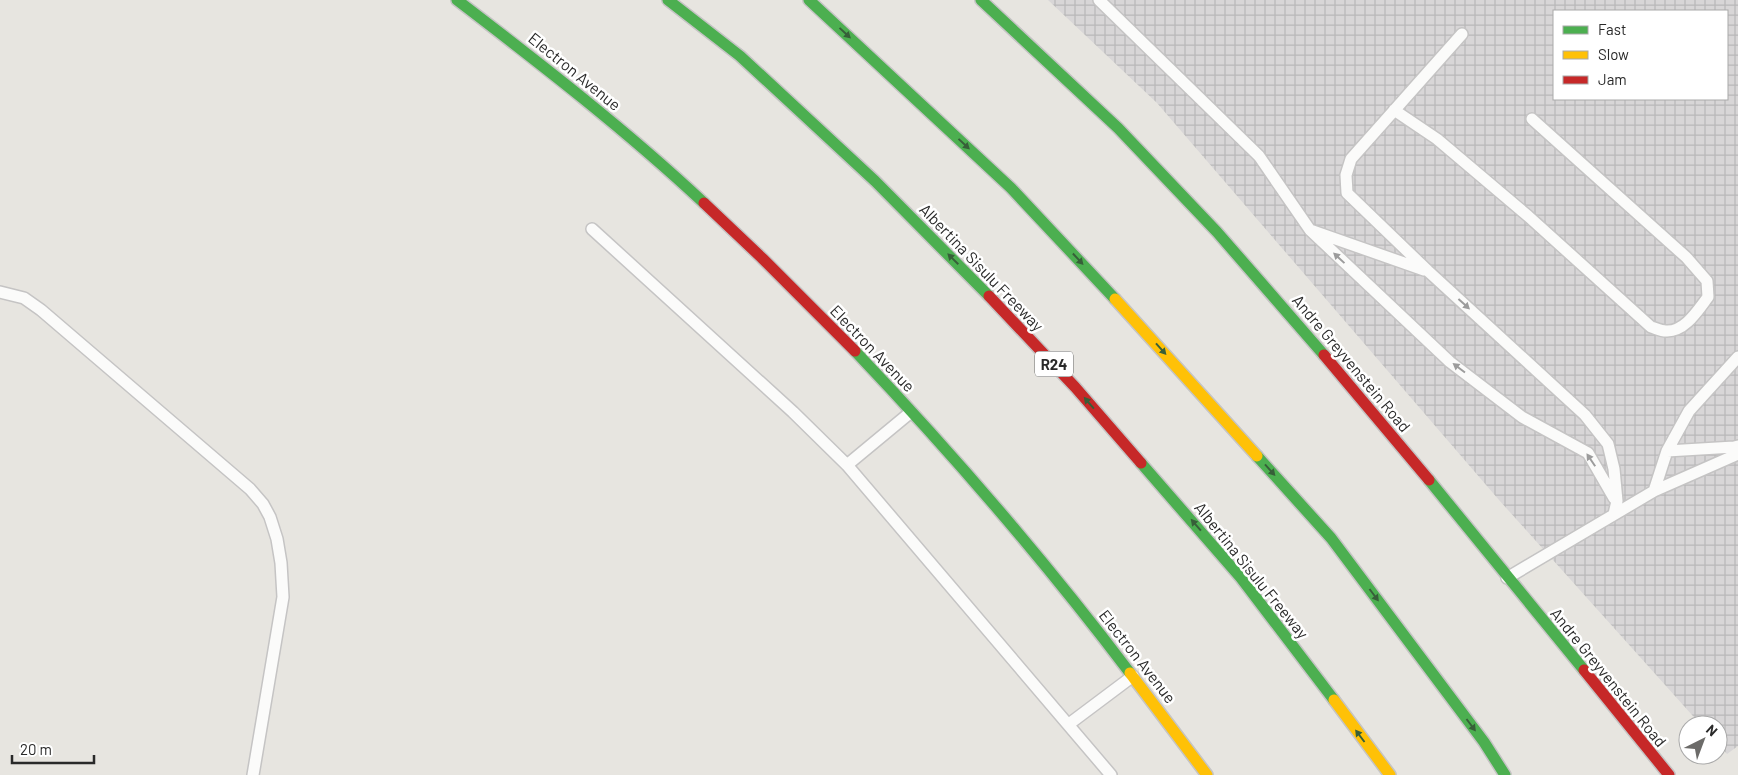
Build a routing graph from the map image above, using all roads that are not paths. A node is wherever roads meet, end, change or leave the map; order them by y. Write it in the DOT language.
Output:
graph roads {
  1 [pos="457,0"];
  2 [pos="668,0"];
  3 [pos="809,0"];
  4 [pos="981,0"];
  5 [pos="1099,0"];
  6 [pos="1462,34"];
  7 [pos="1394,110"];
  8 [pos="1532,119"];
  9 [pos="592,229"];
  10 [pos="1310,230"];
  11 [pos="1428,272"];
  12 [pos="0,292"];
  13 [pos="1738,357"];
  14 [pos="911,412"];
  15 [pos="1738,446"];
  16 [pos="1667,451"];
  17 [pos="1738,454"];
  18 [pos="847,466"];
  19 [pos="1654,491"];
  20 [pos="1617,501"];
  21 [pos="1614,514"];
  22 [pos="1507,578"];
  23 [pos="1134,676"];
  24 [pos="1069,724"];
  25 [pos="253,775"];
  26 [pos="1111,775"];
  27 [pos="1207,775"];
  28 [pos="1390,775"];
  29 [pos="1505,775"];
  30 [pos="1669,775"];
  1 -- 14 [label="main road, Electron Avenue"];
  28 -- 2 [label="main road, Albertina Sisulu Freeway / R24, one-way"];
  3 -- 29 [label="main road, one-way"];
  4 -- 22 [label="main road, Andre Greyvenstein Road"];
  5 -- 10 [label="lane"];
  6 -- 7 [label="lane"];
  7 -- 8 [label="lane"];
  7 -- 11 [label="lane"];
  9 -- 18 [label="lane"];
  10 -- 11 [label="lane"];
  20 -- 10 [label="lane, one-way"];
  11 -- 20 [label="lane, one-way"];
  12 -- 25 [label="lane"];
  13 -- 16 [label="lane"];
  14 -- 18 [label="lane"];
  14 -- 23 [label="main road, Electron Avenue"];
  15 -- 16 [label="lane"];
  16 -- 19 [label="lane"];
  17 -- 19 [label="lane"];
  18 -- 24 [label="lane"];
  19 -- 21 [label="lane"];
  20 -- 21 [label="lane"];
  21 -- 22 [label="lane"];
  22 -- 30 [label="main road, Andre Greyvenstein Road"];
  23 -- 24 [label="lane"];
  23 -- 27 [label="main road, Electron Avenue"];
  24 -- 26 [label="lane"];
}
